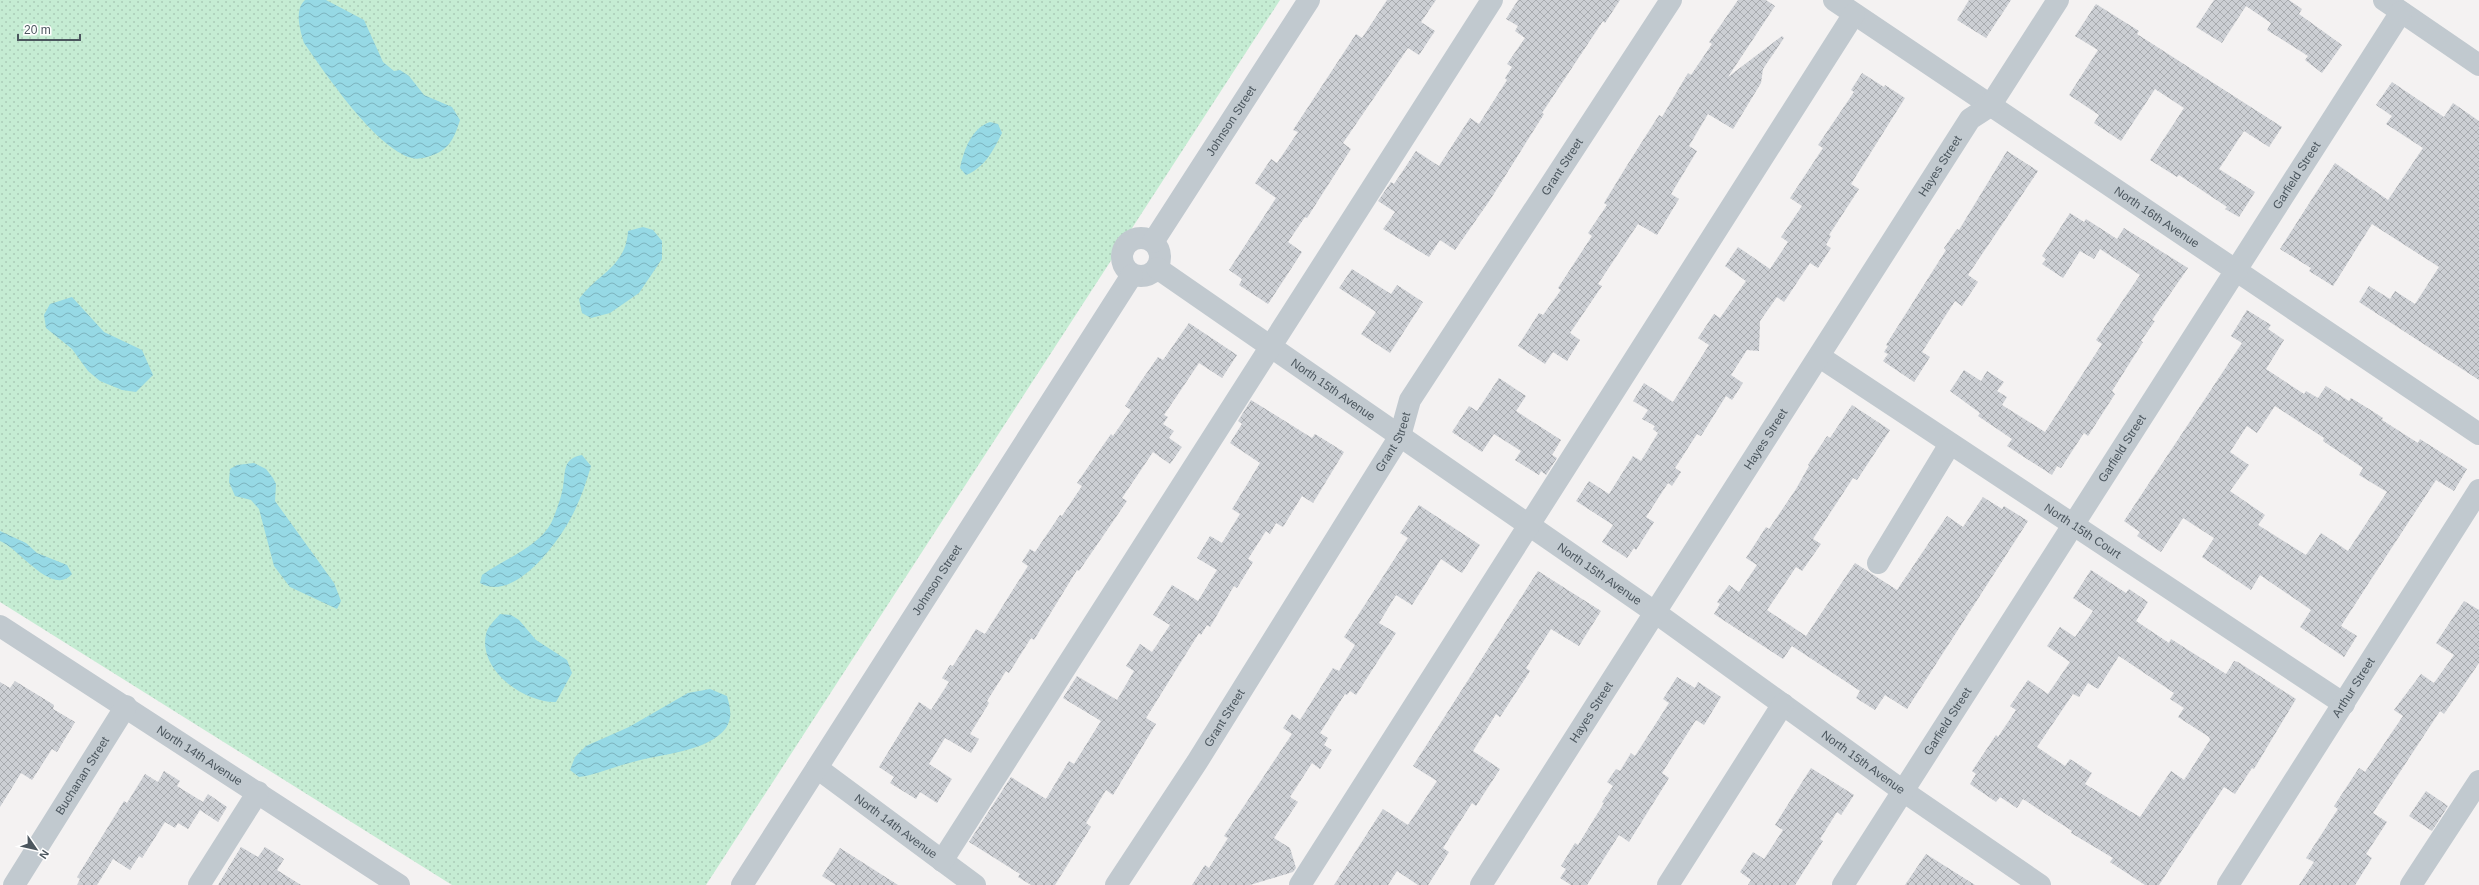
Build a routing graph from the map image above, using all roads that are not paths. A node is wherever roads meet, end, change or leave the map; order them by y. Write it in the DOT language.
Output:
graph roads {
  1 [pos="1309,0"];
  2 [pos="1492,0"];
  3 [pos="1671,0"];
  4 [pos="1834,0"];
  5 [pos="2058,0"];
  6 [pos="2384,0"];
  7 [pos="2401,12"];
  8 [pos="1854,14"];
  9 [pos="2479,65"];
  10 [pos="1990,106"];
  11 [pos="1153,242"];
  12 [pos="1157,268"];
  13 [pos="2235,270"];
  14 [pos="1132,275"];
  15 [pos="1272,346"];
  16 [pos="1820,357"];
  17 [pos="2479,434"];
  18 [pos="1400,436"];
  19 [pos="1950,444"];
  20 [pos="2479,490"];
  21 [pos="2072,524"];
  22 [pos="1529,525"];
  23 [pos="1878,563"];
  24 [pos="1656,613"];
  25 [pos="0,626"];
  26 [pos="1783,704"];
  27 [pos="2344,704"];
  28 [pos="126,706"];
  29 [pos="817,768"];
  30 [pos="2479,781"];
  31 [pos="1903,791"];
  32 [pos="258,792"];
  33 [pos="942,861"];
  34 [pos="392,883"];
  35 [pos="14,885"];
  36 [pos="199,885"];
  37 [pos="742,885"];
  38 [pos="975,885"];
  39 [pos="1116,885"];
  40 [pos="1300,885"];
  41 [pos="1481,885"];
  42 [pos="1668,885"];
  43 [pos="1843,885"];
  44 [pos="2039,885"];
  45 [pos="2228,885"];
  46 [pos="2411,885"];
  1 -- 11 [label="street, Johnson Street"];
  2 -- 15 [label="street"];
  3 -- 18 [label="street, Grant Street"];
  4 -- 8 [label="street, North 16th Avenue"];
  5 -- 10 [label="street, Hayes Street"];
  6 -- 7 [label="street"];
  7 -- 9 [label="street"];
  7 -- 13 [label="street, Garfield Street"];
  8 -- 10 [label="street, North 16th Avenue"];
  8 -- 22 [label="street"];
  10 -- 13 [label="street, North 16th Avenue"];
  10 -- 16 [label="street, Hayes Street"];
  11 -- 12 [label="street"];
  11 -- 14 [label="street"];
  12 -- 14 [label="street"];
  12 -- 15 [label="street, North 15th Avenue"];
  13 -- 17 [label="street, North 16th Avenue"];
  13 -- 21 [label="street, Garfield Street"];
  14 -- 29 [label="street, Johnson Street"];
  15 -- 18 [label="street, North 15th Avenue"];
  15 -- 33 [label="street"];
  16 -- 19 [label="street, North 15th Court"];
  16 -- 24 [label="street, Hayes Street"];
  18 -- 22 [label="street, North 15th Avenue"];
  18 -- 39 [label="street, Grant Street"];
  19 -- 21 [label="street, North 15th Court"];
  19 -- 23 [label="street"];
  20 -- 27 [label="street, Arthur Street"];
  21 -- 27 [label="street, North 15th Court"];
  21 -- 31 [label="street, Garfield Street"];
  22 -- 24 [label="street, North 15th Avenue"];
  22 -- 40 [label="street"];
  24 -- 26 [label="street, North 15th Avenue"];
  24 -- 41 [label="street, Hayes Street"];
  25 -- 28 [label="street, North 14th Avenue"];
  26 -- 31 [label="street, North 15th Avenue"];
  26 -- 42 [label="street"];
  27 -- 45 [label="street, Arthur Street"];
  28 -- 32 [label="street, North 14th Avenue"];
  28 -- 35 [label="street, Buchanan Street"];
  29 -- 33 [label="street, North 14th Avenue"];
  29 -- 37 [label="street, Johnson Street"];
  30 -- 46 [label="street"];
  31 -- 43 [label="street, Garfield Street"];
  31 -- 44 [label="street, North 15th Avenue"];
  32 -- 34 [label="street, North 14th Avenue"];
  32 -- 36 [label="street"];
  33 -- 38 [label="street, North 14th Avenue"];
}
